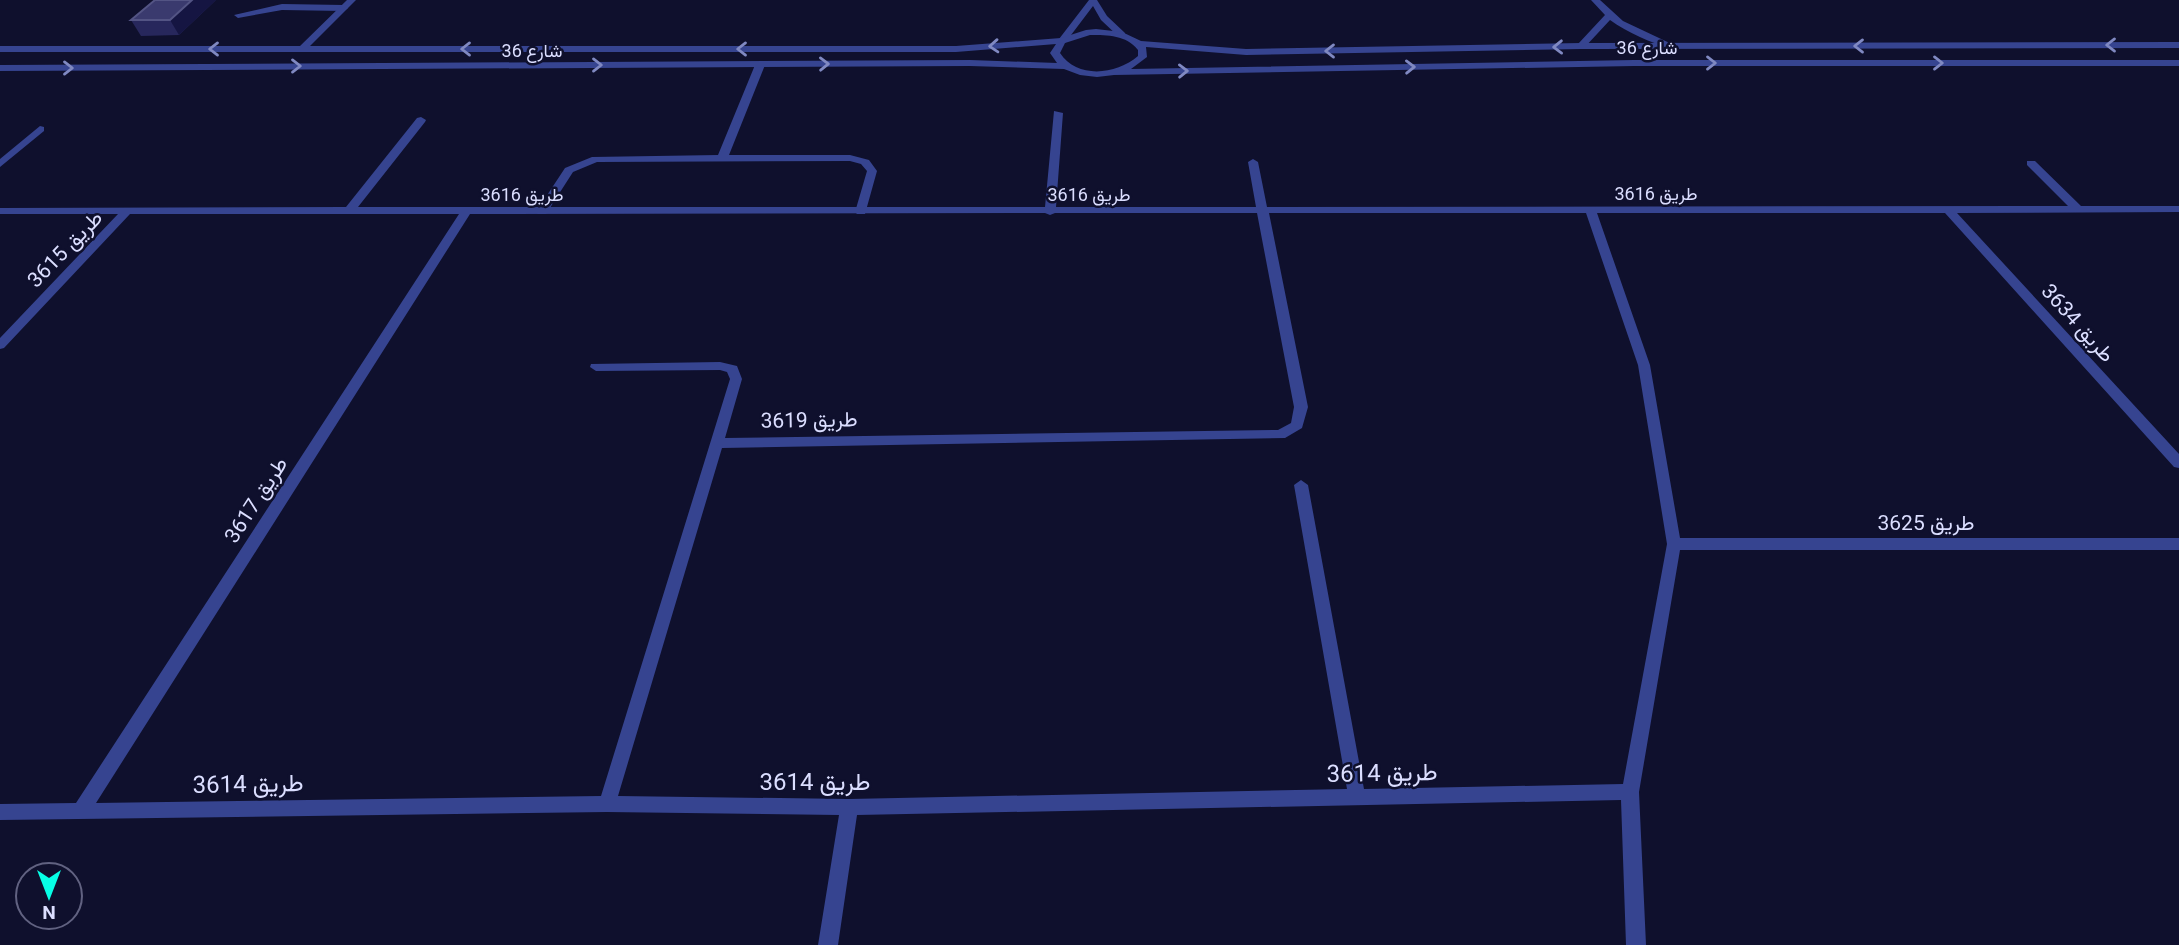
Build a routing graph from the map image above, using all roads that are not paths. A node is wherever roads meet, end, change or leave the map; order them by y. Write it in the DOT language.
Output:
graph roads {
  1 [pos="352,0"];
  2 [pos="1595,0"];
  3 [pos="344,8"];
  4 [pos="238,15"];
  5 [pos="1608,17"];
  6 [pos="1122,35"];
  7 [pos="1062,41"];
  8 [pos="1139,44"];
  9 [pos="2179,45"];
  10 [pos="1581,46"];
  11 [pos="1671,46"];
  12 [pos="0,49"];
  13 [pos="302,49"];
  14 [pos="2179,63"];
  15 [pos="760,65"];
  16 [pos="1065,65"];
  17 [pos="0,68"];
  18 [pos="1114,72"];
  19 [pos="1058,113"];
  20 [pos="421,120"];
  21 [pos="40,129"];
  22 [pos="722,159"];
  23 [pos="1253,162"];
  24 [pos="0,163"];
  25 [pos="2031,163"];
  26 [pos="2078,209"];
  27 [pos="2179,209"];
  28 [pos="128,210"];
  29 [pos="1949,210"];
  30 [pos="0,211"];
  31 [pos="349,211"];
  32 [pos="1591,211"];
  33 [pos="466,212"];
  34 [pos="542,212"];
  35 [pos="862,212"];
  36 [pos="1050,212"];
  37 [pos="1262,212"];
  38 [pos="0,345"];
  39 [pos="596,367"];
  40 [pos="717,443"];
  41 [pos="2179,463"];
  42 [pos="1301,485"];
  43 [pos="1674,544"];
  44 [pos="2179,544"];
  45 [pos="1630,792"];
  46 [pos="1357,798"];
  47 [pos="607,804"];
  48 [pos="849,807"];
  49 [pos="81,810"];
  50 [pos="0,812"];
  51 [pos="828,945"];
  52 [pos="1636,945"];
  1 -- 3 [label="street"];
  2 -- 5 [label="street"];
  3 -- 4 [label="street"];
  3 -- 13 [label="street"];
  5 -- 10 [label="street"];
  5 -- 11 [label="street"];
  6 -- 7 [label="street, شارع 36"];
  6 -- 7 [label="street"];
  6 -- 8 [label="street"];
  7 -- 13 [label="street, شارع 36, one-way"];
  7 -- 16 [label="street"];
  10 -- 8 [label="street, شارع 36, one-way"];
  8 -- 18 [label="street"];
  9 -- 11 [label="street, شارع 36, one-way"];
  10 -- 11 [label="street, شارع 36"];
  13 -- 12 [label="street, شارع 36, one-way"];
  18 -- 14 [label="street, شارع 36, one-way"];
  15 -- 16 [label="street, شارع 36, one-way"];
  17 -- 15 [label="street, شارع 36, one-way"];
  15 -- 22 [label="street"];
  16 -- 18 [label="street, شارع 36"];
  19 -- 36 [label="street"];
  20 -- 31 [label="street"];
  21 -- 24 [label="street"];
  22 -- 34 [label="street"];
  22 -- 35 [label="street"];
  23 -- 37 [label="street"];
  25 -- 26 [label="street"];
  26 -- 27 [label="street, طريق 3616"];
  26 -- 29 [label="street, طريق 3616"];
  28 -- 30 [label="street, طريق 3616"];
  28 -- 31 [label="street, طريق 3616"];
  28 -- 38 [label="street, طريق 3615"];
  29 -- 32 [label="street, طريق 3616"];
  29 -- 41 [label="street, طريق 3634"];
  31 -- 33 [label="street, طريق 3616"];
  32 -- 37 [label="street, طريق 3616"];
  32 -- 43 [label="street"];
  33 -- 34 [label="street, طريق 3616"];
  33 -- 49 [label="street, طريق 3617"];
  34 -- 35 [label="street, طريق 3616"];
  35 -- 36 [label="street, طريق 3616"];
  36 -- 37 [label="street, طريق 3616"];
  37 -- 40 [label="street, طريق 3619"];
  39 -- 40 [label="street"];
  40 -- 47 [label="street"];
  42 -- 46 [label="street"];
  43 -- 44 [label="street, طريق 3625"];
  43 -- 45 [label="street"];
  45 -- 46 [label="street, طريق 3614"];
  45 -- 52 [label="street"];
  46 -- 48 [label="street, طريق 3614"];
  47 -- 48 [label="street, طريق 3614"];
  47 -- 49 [label="street, طريق 3614"];
  48 -- 51 [label="street"];
  49 -- 50 [label="street, طريق 3614"];
}
